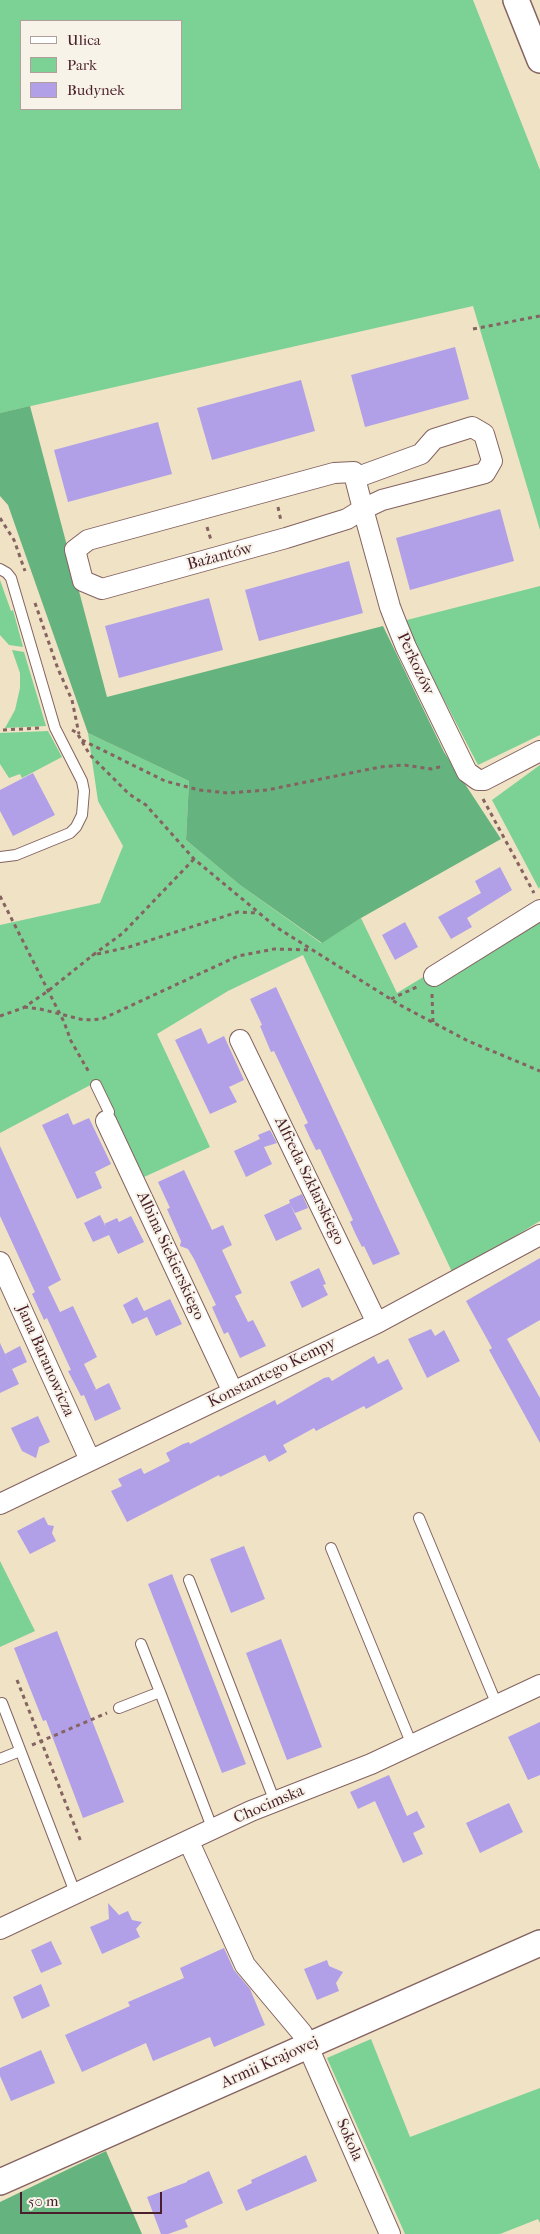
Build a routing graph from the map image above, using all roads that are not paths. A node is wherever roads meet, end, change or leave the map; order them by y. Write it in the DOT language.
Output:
graph roads {
  1 [pos="516,0"];
  2 [pos="540,60"];
  3 [pos="354,475"];
  4 [pos="363,508"];
  5 [pos="0,569"];
  6 [pos="540,751"];
  7 [pos="0,857"];
  8 [pos="539,904"];
  9 [pos="434,976"];
  10 [pos="240,1040"];
  11 [pos="96,1085"];
  12 [pos="106,1121"];
  13 [pos="540,1235"];
  14 [pos="0,1262"];
  15 [pos="377,1323"];
  16 [pos="233,1392"];
  17 [pos="90,1460"];
  18 [pos="0,1504"];
  19 [pos="419,1518"];
  20 [pos="331,1548"];
  21 [pos="189,1580"];
  22 [pos="141,1644"];
  23 [pos="540,1685"];
  24 [pos="160,1692"];
  25 [pos="2,1703"];
  26 [pos="497,1705"];
  27 [pos="119,1708"];
  28 [pos="412,1745"];
  29 [pos="20,1751"];
  30 [pos="0,1759"];
  31 [pos="275,1802"];
  32 [pos="214,1830"];
  33 [pos="189,1842"];
  34 [pos="76,1895"];
  35 [pos="0,1929"];
  36 [pos="540,1943"];
  37 [pos="308,2046"];
  38 [pos="0,2182"];
  39 [pos="390,2234"];
  1 -- 2 [label="street"];
  3 -- 4 [label="street, Perkozów"];
  3 -- 4 [label="street, Bażantów"];
  3 -- 4 [label="street, Bażantów"];
  4 -- 6 [label="street, Perkozów"];
  5 -- 7 [label="lane"];
  8 -- 9 [label="street"];
  10 -- 15 [label="street, Alfreda Szklarskiego"];
  11 -- 12 [label="lane"];
  12 -- 16 [label="street, Albina Siekierskiego"];
  13 -- 15 [label="street, Konstantego Kempy"];
  14 -- 17 [label="street, Jana Baranowicza"];
  15 -- 16 [label="street, Konstantego Kempy"];
  16 -- 17 [label="street, Konstantego Kempy"];
  17 -- 18 [label="street, Konstantego Kempy"];
  19 -- 26 [label="lane"];
  20 -- 28 [label="lane"];
  21 -- 31 [label="lane"];
  22 -- 24 [label="lane"];
  23 -- 26 [label="street, Chocimska"];
  24 -- 27 [label="lane"];
  24 -- 32 [label="lane"];
  25 -- 29 [label="lane"];
  26 -- 28 [label="street, Chocimska"];
  28 -- 31 [label="street, Chocimska"];
  29 -- 30 [label="lane"];
  29 -- 34 [label="lane"];
  31 -- 32 [label="street, Chocimska"];
  32 -- 33 [label="street, Chocimska"];
  33 -- 34 [label="street, Chocimska"];
  33 -- 37 [label="street, Sokola"];
  34 -- 35 [label="street, Chocimska"];
  36 -- 37 [label="street, Armii Krajowej"];
  37 -- 38 [label="street, Armii Krajowej"];
  37 -- 39 [label="street, Sokola"];
}
